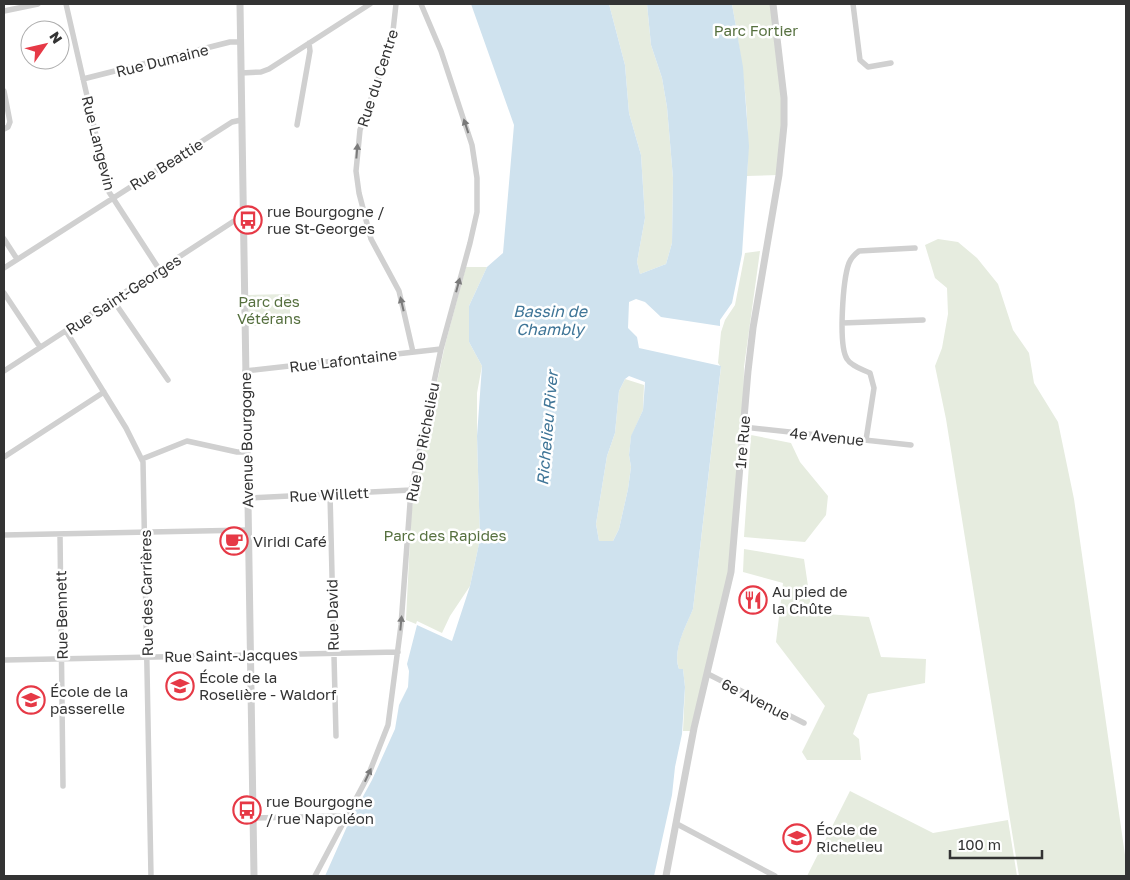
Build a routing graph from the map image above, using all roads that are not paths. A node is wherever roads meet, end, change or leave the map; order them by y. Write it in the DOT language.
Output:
graph roads {
  1 [pos="38,4"];
  2 [pos="66,4"];
  3 [pos="240,4"];
  4 [pos="370,4"];
  5 [pos="396,4"];
  6 [pos="421,4"];
  7 [pos="773,4"];
  8 [pos="853,4"];
  9 [pos="4,12"];
  10 [pos="240,42"];
  11 [pos="309,43"];
  12 [pos="891,63"];
  13 [pos="241,72"];
  14 [pos="83,79"];
  15 [pos="4,91"];
  16 [pos="241,120"];
  17 [pos="297,125"];
  18 [pos="4,129"];
  19 [pos="112,198"];
  20 [pos="243,218"];
  21 [pos="4,239"];
  22 [pos="915,248"];
  23 [pos="17,259"];
  24 [pos="4,268"];
  25 [pos="159,269"];
  26 [pos="4,293"];
  27 [pos="113,300"];
  28 [pos="923,320"];
  29 [pos="842,323"];
  30 [pos="66,331"];
  31 [pos="40,347"];
  32 [pos="441,349"];
  33 [pos="412,352"];
  34 [pos="4,371"];
  35 [pos="245,371"];
  36 [pos="168,380"];
  37 [pos="104,392"];
  38 [pos="743,427"];
  39 [pos="866,440"];
  40 [pos="911,445"];
  41 [pos="246,452"];
  42 [pos="4,457"];
  43 [pos="142,458"];
  44 [pos="411,490"];
  45 [pos="330,494"];
  46 [pos="247,498"];
  47 [pos="248,530"];
  48 [pos="145,532"];
  49 [pos="60,534"];
  50 [pos="4,536"];
  51 [pos="398,652"];
  52 [pos="333,653"];
  53 [pos="250,655"];
  54 [pos="147,657"];
  55 [pos="62,658"];
  56 [pos="4,660"];
  57 [pos="708,674"];
  58 [pos="804,723"];
  59 [pos="336,736"];
  60 [pos="64,786"];
  61 [pos="253,818"];
  62 [pos="345,818"];
  63 [pos="677,824"];
  64 [pos="151,876"];
  65 [pos="254,876"];
  66 [pos="315,876"];
  67 [pos="666,876"];
  68 [pos="775,876"];
  1 -- 9 [label="street"];
  2 -- 14 [label="street, Rue Langevin"];
  3 -- 10 [label="street, Avenue Bourgogne"];
  4 -- 11 [label="street"];
  33 -- 5 [label="street, Rue du Centre, one-way"];
  32 -- 6 [label="street, Rue De Richelieu, one-way"];
  7 -- 38 [label="street, 1re Rue"];
  8 -- 12 [label="street"];
  10 -- 13 [label="street, Avenue Bourgogne"];
  10 -- 14 [label="street, Rue Dumaine"];
  11 -- 13 [label="street"];
  11 -- 17 [label="street"];
  13 -- 16 [label="street, Avenue Bourgogne"];
  14 -- 19 [label="street, Rue Langevin"];
  15 -- 18 [label="street"];
  16 -- 19 [label="street, Rue Beattie"];
  16 -- 20 [label="street, Avenue Bourgogne"];
  19 -- 23 [label="street, Rue Beattie"];
  19 -- 25 [label="street, Rue Langevin"];
  20 -- 25 [label="street, Rue Saint-Georges"];
  20 -- 35 [label="street, Avenue Bourgogne"];
  21 -- 23 [label="street"];
  22 -- 29 [label="street"];
  23 -- 24 [label="street, Rue Beattie"];
  25 -- 27 [label="street, Rue Saint-Georges"];
  26 -- 31 [label="street"];
  27 -- 30 [label="street, Rue Saint-Georges"];
  27 -- 36 [label="street"];
  28 -- 29 [label="street"];
  29 -- 39 [label="street"];
  30 -- 31 [label="street, Rue Saint-Georges"];
  30 -- 37 [label="street, Rue des Carrières"];
  31 -- 34 [label="street, Rue Saint-Georges"];
  32 -- 33 [label="street, Rue Lafontaine"];
  32 -- 44 [label="street, Rue De Richelieu"];
  33 -- 35 [label="street, Rue Lafontaine"];
  35 -- 41 [label="street, Avenue Bourgogne"];
  37 -- 42 [label="street"];
  37 -- 43 [label="street, Rue des Carrières"];
  38 -- 39 [label="street, 4e Avenue"];
  38 -- 57 [label="street, 1re Rue"];
  39 -- 40 [label="street, 4e Avenue"];
  41 -- 43 [label="street"];
  41 -- 46 [label="street, Avenue Bourgogne"];
  43 -- 48 [label="street, Rue des Carrières"];
  44 -- 45 [label="street, Rue Willett"];
  51 -- 44 [label="street, Rue De Richelieu, one-way"];
  45 -- 46 [label="street, Rue Willett"];
  45 -- 52 [label="street, Rue David"];
  46 -- 47 [label="street, Avenue Bourgogne"];
  47 -- 48 [label="street"];
  47 -- 53 [label="street, Avenue Bourgogne"];
  48 -- 49 [label="street"];
  48 -- 54 [label="street, Rue des Carrières"];
  49 -- 50 [label="street"];
  49 -- 55 [label="street, Rue Bennett"];
  51 -- 52 [label="street, Rue Saint-Jacques"];
  62 -- 51 [label="street, Rue De Richelieu, one-way"];
  52 -- 53 [label="street, Rue Saint-Jacques"];
  52 -- 59 [label="street, Rue David"];
  53 -- 54 [label="street, Rue Saint-Jacques"];
  53 -- 61 [label="street, Avenue Bourgogne"];
  54 -- 55 [label="street, Rue Saint-Jacques"];
  54 -- 64 [label="street, Rue des Carrières"];
  55 -- 56 [label="street, Rue Saint-Jacques"];
  55 -- 60 [label="street, Rue Bennett"];
  57 -- 58 [label="street, 6e Avenue"];
  57 -- 63 [label="street, 1re Rue"];
  61 -- 62 [label="street"];
  61 -- 65 [label="street, Avenue Bourgogne"];
  62 -- 66 [label="street, Rue De Richelieu"];
  63 -- 67 [label="street, 1re Rue"];
  63 -- 68 [label="street"];
}
